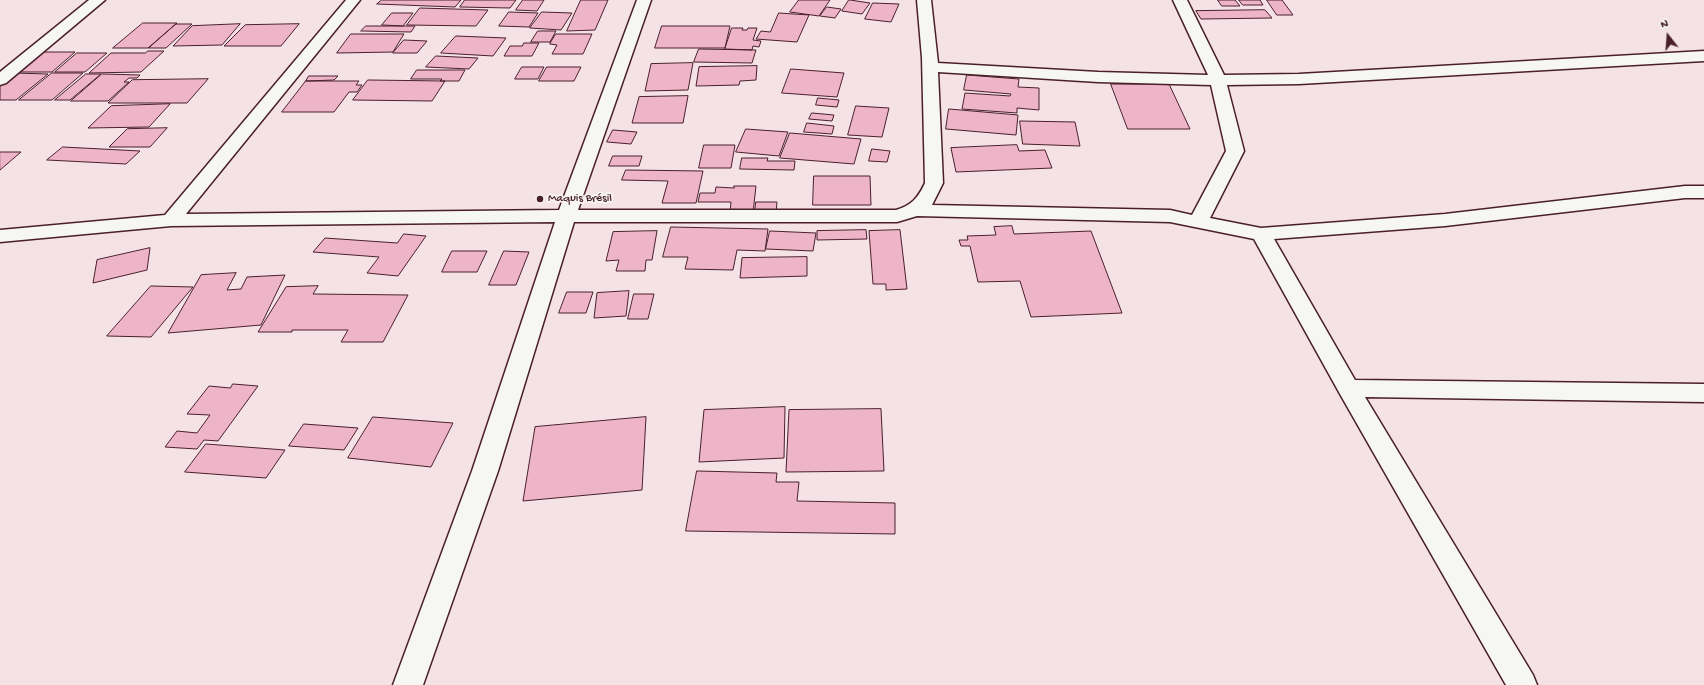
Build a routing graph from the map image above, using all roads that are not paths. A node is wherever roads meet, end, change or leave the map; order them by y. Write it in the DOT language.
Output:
graph roads {
  1 [pos="98,0"];
  2 [pos="353,0"];
  3 [pos="644,0"];
  4 [pos="924,0"];
  5 [pos="1180,0"];
  6 [pos="1704,56"];
  7 [pos="930,67"];
  8 [pos="0,80"];
  9 [pos="1218,80"];
  10 [pos="1704,192"];
  11 [pos="918,210"];
  12 [pos="566,216"];
  13 [pos="171,220"];
  14 [pos="1198,222"];
  15 [pos="1261,234"];
  16 [pos="0,236"];
  17 [pos="1348,388"];
  18 [pos="1704,393"];
  19 [pos="408,685"];
  20 [pos="1522,685"];
  1 -- 8 [label="street"];
  2 -- 13 [label="street"];
  3 -- 12 [label="street"];
  4 -- 7 [label="street"];
  5 -- 9 [label="street"];
  6 -- 9 [label="street"];
  7 -- 9 [label="street"];
  7 -- 11 [label="street"];
  9 -- 14 [label="street"];
  10 -- 15 [label="street"];
  11 -- 12 [label="street"];
  11 -- 14 [label="street"];
  12 -- 13 [label="street"];
  12 -- 19 [label="street"];
  13 -- 16 [label="street"];
  14 -- 15 [label="street"];
  15 -- 17 [label="street"];
  17 -- 18 [label="street"];
  17 -- 20 [label="street"];
}
